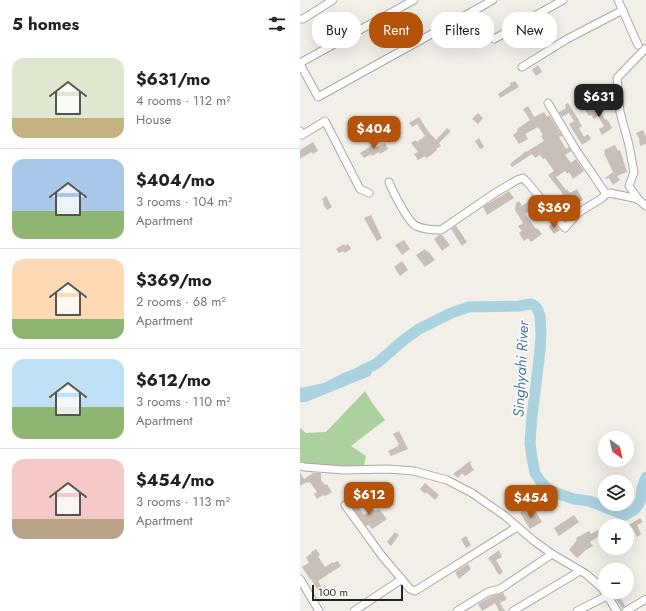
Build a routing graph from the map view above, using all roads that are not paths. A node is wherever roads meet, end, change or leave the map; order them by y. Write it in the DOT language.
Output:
graph roads {
  1 [pos="333,0"];
  2 [pos="414,0"];
  3 [pos="493,0"];
  4 [pos="563,0"];
  5 [pos="618,0"];
  6 [pos="622,10"];
  7 [pos="300,19"];
  8 [pos="494,39"];
  9 [pos="638,45"];
  10 [pos="646,48"];
  11 [pos="300,63"];
  12 [pos="522,67"];
  13 [pos="548,103"];
  14 [pos="301,134"];
  15 [pos="388,182"];
  16 [pos="369,193"];
  17 [pos="606,194"];
  18 [pos="639,200"];
  19 [pos="646,206"];
  20 [pos="300,466"];
  21 [pos="345,505"];
  22 [pos="517,527"];
  23 [pos="552,554"];
  24 [pos="580,571"];
  25 [pos="300,579"];
  26 [pos="402,579"];
  27 [pos="598,584"];
  28 [pos="601,599"];
  29 [pos="609,599"];
  30 [pos="646,599"];
  31 [pos="319,611"];
  32 [pos="354,611"];
  33 [pos="457,611"];
  34 [pos="513,611"];
  35 [pos="577,611"];
  36 [pos="617,611"];
  37 [pos="626,611"];
  1 -- 7 [label="street"];
  2 -- 11 [label="street"];
  3 -- 11 [label="street"];
  4 -- 8 [label="street"];
  5 -- 6 [label="street"];
  6 -- 9 [label="street"];
  6 -- 12 [label="street"];
  10 -- 18 [label="street"];
  13 -- 17 [label="street"];
  14 -- 16 [label="street"];
  15 -- 17 [label="street"];
  17 -- 18 [label="street"];
  18 -- 19 [label="street"];
  20 -- 22 [label="street"];
  21 -- 26 [label="street"];
  22 -- 23 [label="street"];
  22 -- 26 [label="street"];
  23 -- 24 [label="street"];
  23 -- 33 [label="street"];
  24 -- 27 [label="street"];
  24 -- 34 [label="street"];
  25 -- 31 [label="street"];
  26 -- 32 [label="street"];
  28 -- 35 [label="street"];
  29 -- 36 [label="street"];
  30 -- 37 [label="street"];
}
